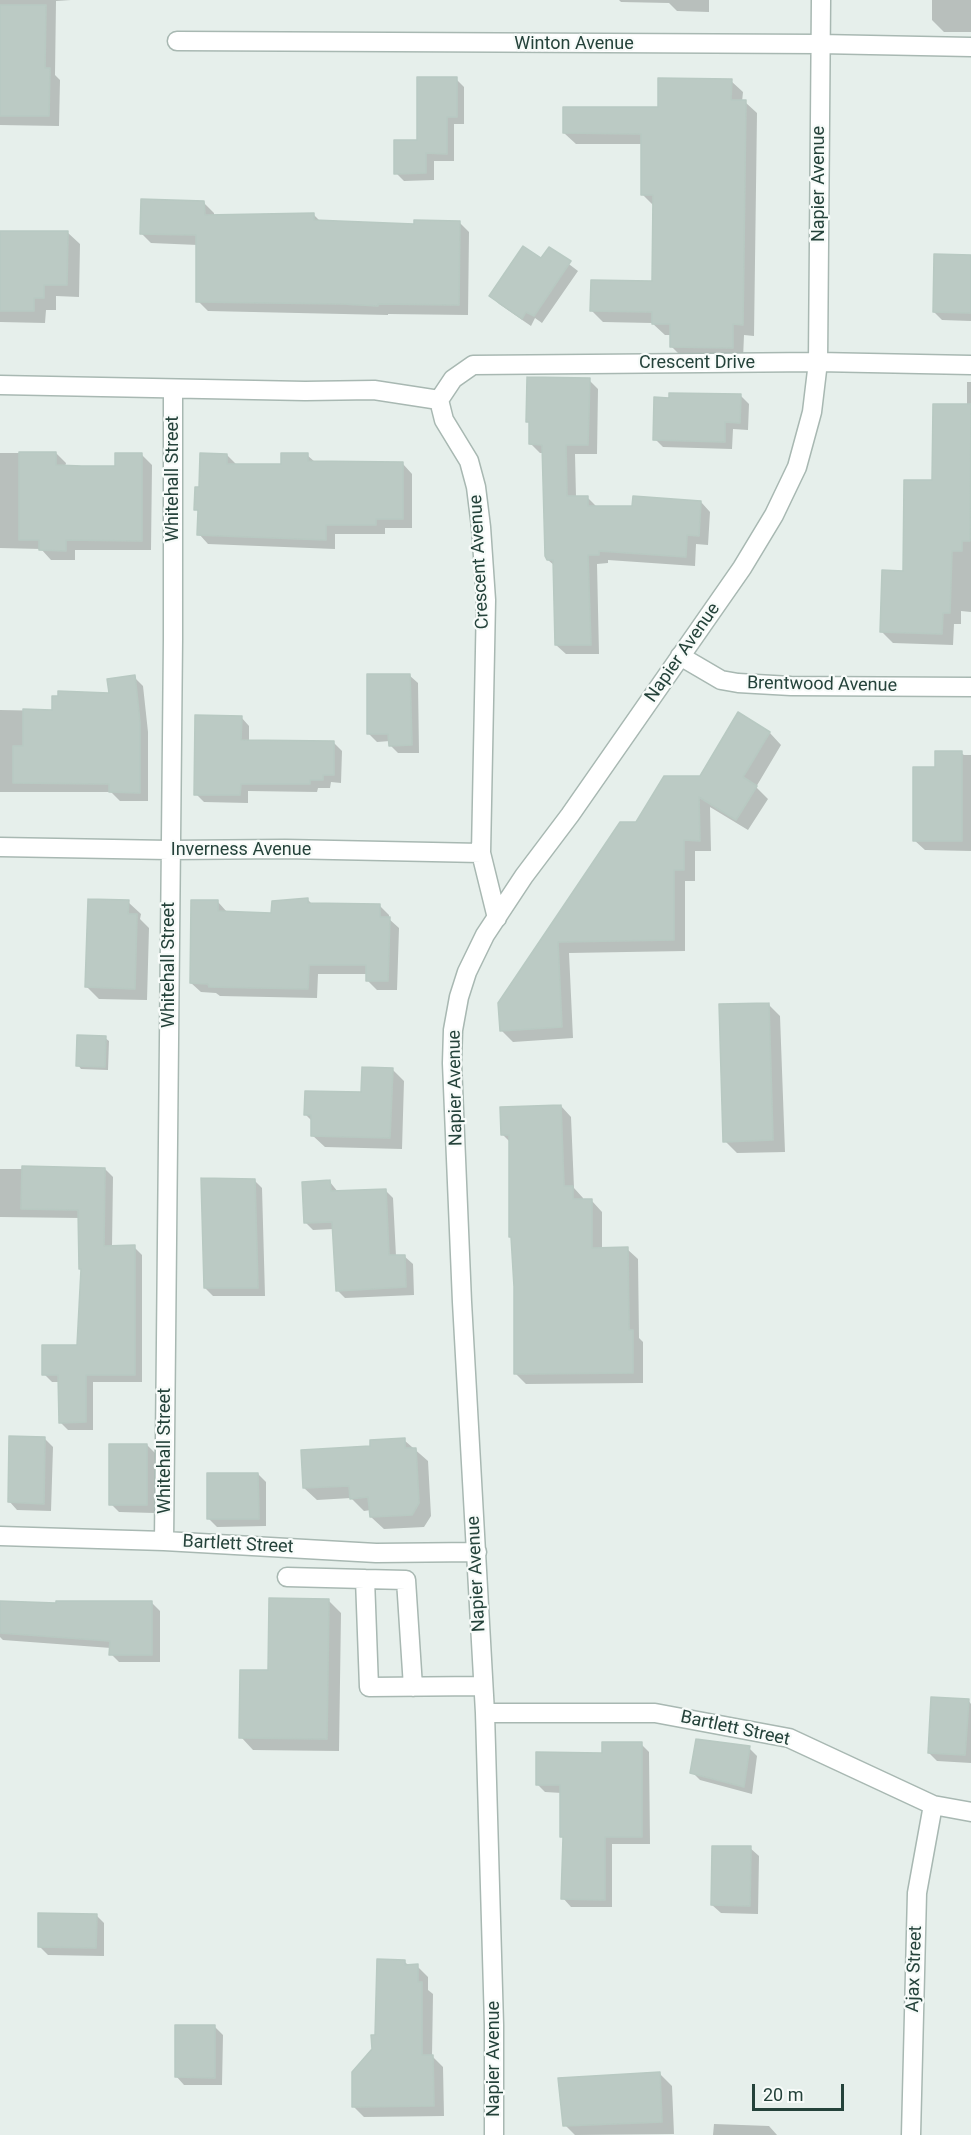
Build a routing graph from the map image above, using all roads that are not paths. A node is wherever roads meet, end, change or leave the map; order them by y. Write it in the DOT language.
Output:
graph roads {
  1 [pos="821,0"];
  2 [pos="177,41"];
  3 [pos="820,44"];
  4 [pos="971,48"];
  5 [pos="818,362"];
  6 [pos="971,364"];
  7 [pos="0,386"];
  8 [pos="173,389"];
  9 [pos="439,400"];
  10 [pos="680,657"];
  11 [pos="971,687"];
  12 [pos="0,847"];
  13 [pos="169,850"];
  14 [pos="481,853"];
  15 [pos="497,918"];
  16 [pos="0,1536"];
  17 [pos="164,1541"];
  18 [pos="477,1552"];
  19 [pos="287,1577"];
  20 [pos="365,1579"];
  21 [pos="483,1686"];
  22 [pos="413,1687"];
  23 [pos="484,1713"];
  24 [pos="933,1805"];
  25 [pos="971,1812"];
  26 [pos="494,2135"];
  27 [pos="911,2135"];
  1 -- 3 [label="street, Napier Avenue"];
  2 -- 3 [label="street, Winton Avenue"];
  3 -- 4 [label="street, Winton Avenue"];
  3 -- 5 [label="street, Napier Avenue"];
  5 -- 6 [label="street, Crescent Drive"];
  5 -- 9 [label="street, Crescent Drive"];
  5 -- 10 [label="street, Napier Avenue"];
  7 -- 8 [label="street"];
  8 -- 9 [label="street"];
  8 -- 13 [label="street, Whitehall Street"];
  9 -- 14 [label="street, Crescent Avenue"];
  10 -- 11 [label="street, Brentwood Avenue"];
  10 -- 15 [label="street, Napier Avenue"];
  12 -- 13 [label="street, Inverness Avenue"];
  13 -- 14 [label="street, Inverness Avenue"];
  13 -- 17 [label="street, Whitehall Street"];
  14 -- 15 [label="street, Crescent Avenue"];
  15 -- 18 [label="street, Napier Avenue"];
  16 -- 17 [label="street, Bartlett Street"];
  17 -- 18 [label="street, Bartlett Street"];
  18 -- 21 [label="street, Napier Avenue"];
  19 -- 20 [label="street"];
  20 -- 22 [label="street"];
  20 -- 22 [label="street"];
  21 -- 22 [label="street"];
  21 -- 23 [label="street, Napier Avenue"];
  23 -- 24 [label="street, Bartlett Street"];
  23 -- 26 [label="street, Napier Avenue"];
  24 -- 25 [label="street, Bartlett Street"];
  24 -- 27 [label="street, Ajax Street"];
}
